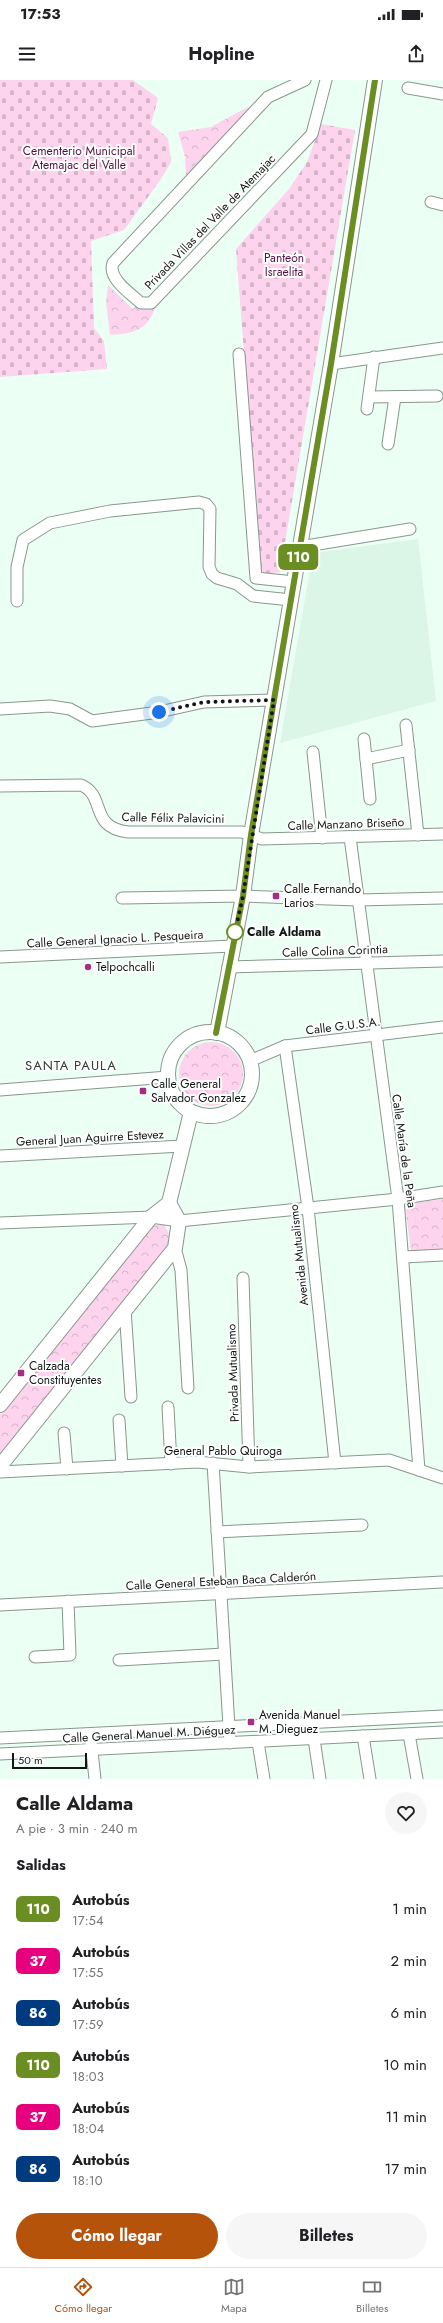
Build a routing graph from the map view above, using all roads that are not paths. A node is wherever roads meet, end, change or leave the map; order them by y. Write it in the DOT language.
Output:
graph roads {
  1 [pos="305,80"];
  2 [pos="326,80"];
  3 [pos="375,80"];
  4 [pos="408,88"];
  5 [pos="443,94"];
  6 [pos="431,202"];
  7 [pos="443,205"];
  8 [pos="443,348"];
  9 [pos="239,354"];
  10 [pos="374,358"];
  11 [pos="331,364"];
  12 [pos="438,396"];
  13 [pos="369,397"];
  14 [pos="395,397"];
  15 [pos="367,410"];
  16 [pos="388,444"];
  17 [pos="410,529"];
  18 [pos="300,548"];
  19 [pos="294,582"];
  20 [pos="291,600"];
  21 [pos="17,601"];
  22 [pos="274,700"];
  23 [pos="0,708"];
  24 [pos="406,725"];
  25 [pos="364,739"];
  26 [pos="409,750"];
  27 [pos="313,752"];
  28 [pos="366,759"];
  29 [pos="0,786"];
  30 [pos="370,798"];
  31 [pos="443,834"];
  32 [pos="251,835"];
  33 [pos="418,835"];
  34 [pos="350,837"];
  35 [pos="322,838"];
  36 [pos="243,896"];
  37 [pos="122,898"];
  38 [pos="443,898"];
  39 [pos="358,900"];
  40 [pos="232,946"];
  41 [pos="0,957"];
  42 [pos="443,961"];
  43 [pos="366,963"];
  44 [pos="228,967"];
  45 [pos="443,1027"];
  46 [pos="216,1033"];
  47 [pos="375,1035"];
  48 [pos="285,1046"];
  49 [pos="250,1061"];
  50 [pos="168,1077"];
  51 [pos="0,1090"];
  52 [pos="191,1112"];
  53 [pos="182,1146"];
  54 [pos="0,1156"];
  55 [pos="443,1192"];
  56 [pos="398,1199"];
  57 [pos="169,1203"];
  58 [pos="308,1208"];
  59 [pos="151,1216"];
  60 [pos="179,1221"];
  61 [pos="0,1223"];
  62 [pos="175,1248"];
  63 [pos="443,1255"];
  64 [pos="404,1257"];
  65 [pos="243,1278"];
  66 [pos="125,1309"];
  67 [pos="188,1388"];
  68 [pos="131,1397"];
  69 [pos="0,1405"];
  70 [pos="168,1407"];
  71 [pos="119,1420"];
  72 [pos="64,1433"];
  73 [pos="213,1463"];
  74 [pos="335,1463"];
  75 [pos="171,1464"];
  76 [pos="0,1466"];
  77 [pos="122,1466"];
  78 [pos="249,1466"];
  79 [pos="67,1469"];
  80 [pos="420,1470"];
  81 [pos="0,1472"];
  82 [pos="443,1478"];
  83 [pos="362,1525"];
  84 [pos="217,1532"];
  85 [pos="443,1582"];
  86 [pos="220,1594"];
  87 [pos="68,1602"];
  88 [pos="0,1605"];
  89 [pos="224,1654"];
  90 [pos="35,1657"];
  91 [pos="118,1660"];
  92 [pos="443,1716"];
  93 [pos="229,1727"];
  94 [pos="443,1732"];
  95 [pos="90,1734"];
  96 [pos="410,1734"];
  97 [pos="363,1736"];
  98 [pos="0,1738"];
  99 [pos="314,1739"];
  100 [pos="258,1742"];
  101 [pos="230,1743"];
  102 [pos="92,1749"];
  103 [pos="0,1754"];
  104 [pos="95,1779"];
  105 [pos="264,1779"];
  106 [pos="320,1779"];
  107 [pos="370,1779"];
  108 [pos="417,1779"];
  1 -- 2 [label="street, Privada Villas del Valle de Atemajac"];
  3 -- 11 [label="street"];
  4 -- 5 [label="street"];
  6 -- 7 [label="street"];
  8 -- 10 [label="street"];
  9 -- 19 [label="street"];
  10 -- 11 [label="street"];
  10 -- 13 [label="street"];
  11 -- 18 [label="street"];
  12 -- 14 [label="street"];
  13 -- 14 [label="street"];
  13 -- 15 [label="street"];
  14 -- 16 [label="street"];
  17 -- 18 [label="street"];
  18 -- 19 [label="street"];
  19 -- 20 [label="street"];
  20 -- 21 [label="street"];
  20 -- 22 [label="street"];
  22 -- 23 [label="street"];
  22 -- 32 [label="street"];
  24 -- 26 [label="street"];
  25 -- 28 [label="street"];
  26 -- 28 [label="street"];
  26 -- 33 [label="street"];
  27 -- 35 [label="street"];
  28 -- 30 [label="street"];
  29 -- 32 [label="street, Calle Félix Palavicini"];
  31 -- 33 [label="street, Calle Manzano Briseño"];
  32 -- 35 [label="street, Calle Manzano Briseño"];
  32 -- 36 [label="street"];
  33 -- 34 [label="street, Calle Manzano Briseño"];
  34 -- 35 [label="street, Calle Manzano Briseño"];
  34 -- 39 [label="street, Calle María de la Peña"];
  36 -- 37 [label="street"];
  36 -- 39 [label="street"];
  36 -- 40 [label="street"];
  38 -- 39 [label="street"];
  39 -- 43 [label="street, Calle María de la Peña"];
  40 -- 41 [label="street, Calle General Ignacio L. Pesqueira"];
  40 -- 44 [label="street"];
  42 -- 43 [label="street, Calle Colina Corintia"];
  43 -- 44 [label="street, Calle Colina Corintia"];
  43 -- 47 [label="street, Calle María de la Peña"];
  44 -- 46 [label="street"];
  45 -- 47 [label="street, Calle G.U.S.A."];
  46 -- 49 [label="street"];
  46 -- 50 [label="street"];
  47 -- 48 [label="street, Calle G.U.S.A."];
  47 -- 56 [label="street, Calle María de la Peña"];
  48 -- 49 [label="street, Calle G.U.S.A."];
  48 -- 58 [label="street, Avenida Mutualismo"];
  49 -- 52 [label="street"];
  50 -- 51 [label="street"];
  50 -- 52 [label="street"];
  52 -- 53 [label="street"];
  53 -- 54 [label="street, General Juan Aguirre Estevez"];
  53 -- 57 [label="street"];
  55 -- 56 [label="street"];
  56 -- 58 [label="street"];
  56 -- 64 [label="street, Calle María de la Peña"];
  57 -- 59 [label="street"];
  57 -- 60 [label="street"];
  58 -- 60 [label="street"];
  58 -- 74 [label="street, Avenida Mutualismo"];
  59 -- 60 [label="street"];
  59 -- 61 [label="street"];
  59 -- 69 [label="street"];
  60 -- 62 [label="street"];
  62 -- 66 [label="street"];
  62 -- 67 [label="street"];
  63 -- 64 [label="street"];
  64 -- 80 [label="street, Calle María de la Peña"];
  65 -- 78 [label="street, Privada Mutualismo"];
  66 -- 68 [label="street"];
  66 -- 76 [label="street"];
  70 -- 75 [label="street"];
  71 -- 77 [label="street"];
  72 -- 79 [label="street"];
  73 -- 75 [label="street, General Pablo Quiroga"];
  73 -- 78 [label="street, General Pablo Quiroga"];
  73 -- 84 [label="street"];
  74 -- 78 [label="street, General Pablo Quiroga"];
  74 -- 80 [label="street, General Pablo Quiroga"];
  75 -- 77 [label="street, General Pablo Quiroga"];
  77 -- 79 [label="street, General Pablo Quiroga"];
  79 -- 81 [label="street, General Pablo Quiroga"];
  80 -- 82 [label="street, General Pablo Quiroga"];
  83 -- 84 [label="street"];
  84 -- 86 [label="street"];
  85 -- 86 [label="street, Calle General Esteban Baca Calderón"];
  86 -- 87 [label="street, Calle General Esteban Baca Calderón"];
  86 -- 89 [label="street"];
  87 -- 88 [label="street, Calle General Esteban Baca Calderón"];
  87 -- 90 [label="street"];
  89 -- 91 [label="street"];
  89 -- 93 [label="street"];
  92 -- 93 [label="street, Calle General Manuel M. Diéguez"];
  93 -- 95 [label="street, Calle General Manuel M. Diéguez"];
  93 -- 101 [label="street"];
  94 -- 96 [label="street, Calle General Manuel M. Diéguez"];
  95 -- 98 [label="street, Calle General Manuel M. Diéguez"];
  95 -- 102 [label="street"];
  96 -- 97 [label="street, Calle General Manuel M. Diéguez"];
  96 -- 108 [label="street"];
  97 -- 99 [label="street, Calle General Manuel M. Diéguez"];
  97 -- 107 [label="street"];
  99 -- 100 [label="street, Calle General Manuel M. Diéguez"];
  99 -- 106 [label="street"];
  100 -- 101 [label="street, Calle General Manuel M. Diéguez"];
  100 -- 105 [label="street"];
  101 -- 102 [label="street, Calle General Manuel M. Diéguez"];
  102 -- 103 [label="street, Calle General Manuel M. Diéguez"];
  102 -- 104 [label="street"];
}
